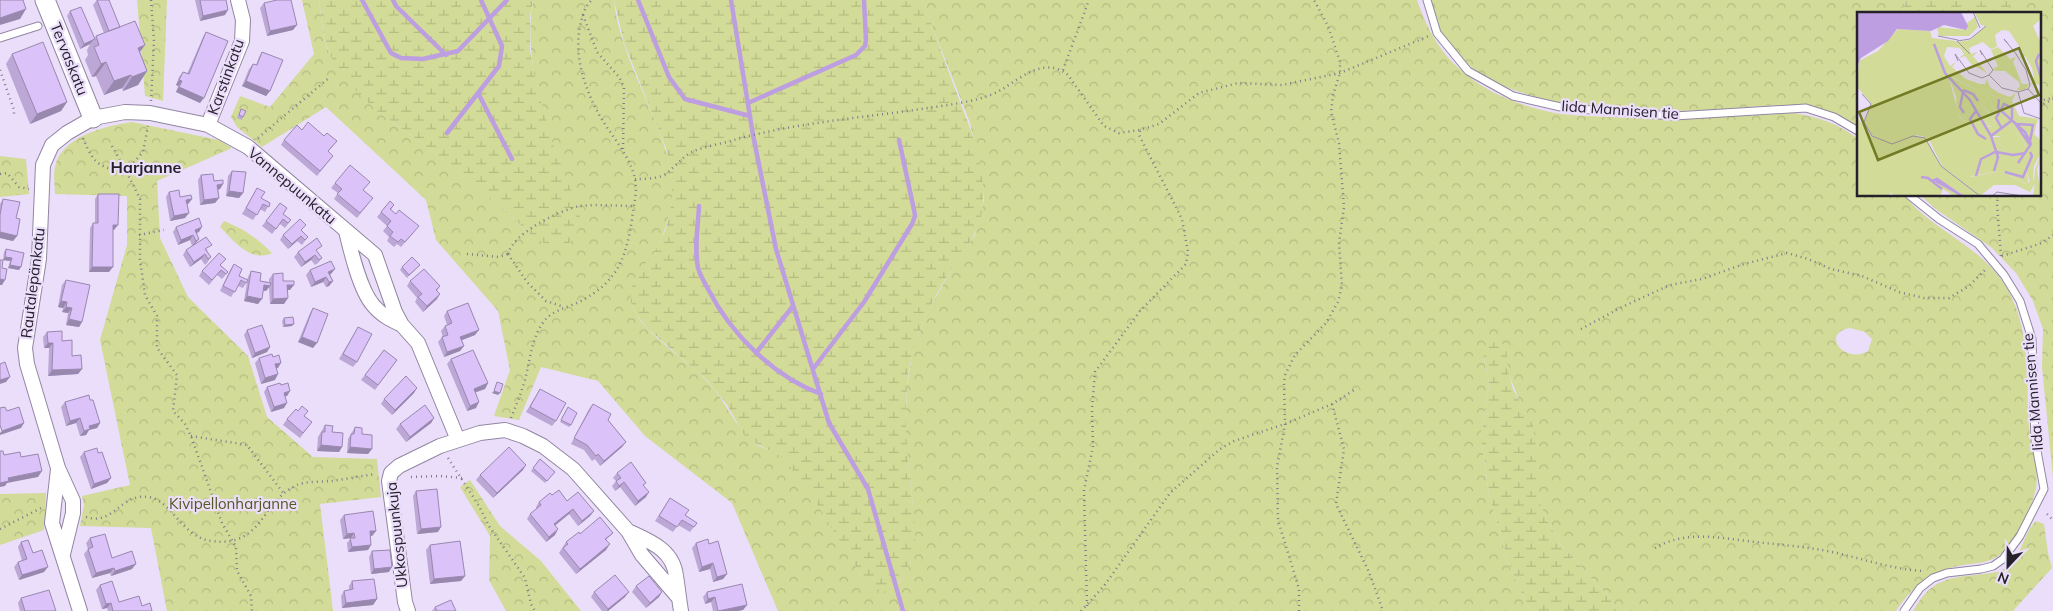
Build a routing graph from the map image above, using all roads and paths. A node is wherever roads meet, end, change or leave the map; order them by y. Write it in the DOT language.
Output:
graph roads {
  1 [pos="45,0"];
  2 [pos="151,0"];
  3 [pos="238,0"];
  4 [pos="592,0"];
  5 [pos="1089,0"];
  6 [pos="1314,0"];
  7 [pos="1427,0"];
  8 [pos="583,14"];
  9 [pos="38,26"];
  10 [pos="1437,33"];
  11 [pos="0,38"];
  12 [pos="0,70"];
  13 [pos="1063,70"];
  14 [pos="1340,73"];
  15 [pos="330,77"];
  16 [pos="2053,98"];
  17 [pos="2040,101"];
  18 [pos="2040,105"];
  19 [pos="150,113"];
  20 [pos="14,115"];
  21 [pos="86,122"];
  22 [pos="208,125"];
  23 [pos="1140,130"];
  24 [pos="1857,130"];
  25 [pos="112,146"];
  26 [pos="248,147"];
  27 [pos="623,152"];
  28 [pos="126,171"];
  29 [pos="0,174"];
  30 [pos="635,179"];
  31 [pos="42,191"];
  32 [pos="1910,196"];
  33 [pos="1998,196"];
  34 [pos="634,206"];
  35 [pos="164,230"];
  36 [pos="346,232"];
  37 [pos="139,235"];
  38 [pos="2053,235"];
  39 [pos="467,254"];
  40 [pos="508,254"];
  41 [pos="1994,262"];
  42 [pos="565,308"];
  43 [pos="402,325"];
  44 [pos="1581,329"];
  45 [pos="1354,390"];
  46 [pos="1332,404"];
  47 [pos="1285,424"];
  48 [pos="505,430"];
  49 [pos="190,436"];
  50 [pos="458,440"];
  51 [pos="440,446"];
  52 [pos="58,468"];
  53 [pos="390,473"];
  54 [pos="462,478"];
  55 [pos="284,494"];
  56 [pos="55,505"];
  57 [pos="73,513"];
  58 [pos="2047,514"];
  59 [pos="2053,520"];
  60 [pos="0,529"];
  61 [pos="628,531"];
  62 [pos="231,540"];
  63 [pos="1655,548"];
  64 [pos="63,554"];
  65 [pos="1947,573"];
  66 [pos="678,597"];
  67 [pos="1087,606"];
  68 [pos="80,611"];
  69 [pos="252,611"];
  70 [pos="408,611"];
  71 [pos="535,611"];
  72 [pos="681,611"];
  73 [pos="1081,611"];
  74 [pos="1299,611"];
  75 [pos="1383,611"];
  76 [pos="1904,611"];
  1 -- 21 [label="street, Tervaskatu"];
  2 -- 19 [label="path"];
  3 -- 22 [label="street, Karstinkatu"];
  4 -- 8 [label="path"];
  5 -- 13 [label="path"];
  6 -- 14 [label="path"];
  7 -- 10 [label="lane, Iida Mannisen tie"];
  8 -- 27 [label="path"];
  8 -- 27 [label="path"];
  9 -- 11 [label="lane"];
  10 -- 14 [label="path"];
  10 -- 24 [label="lane, Iida Mannisen tie"];
  12 -- 20 [label="path"];
  13 -- 23 [label="path"];
  13 -- 30 [label="path"];
  14 -- 23 [label="path"];
  14 -- 47 [label="path"];
  15 -- 26 [label="path"];
  16 -- 17 [label="path"];
  16 -- 18 [label="path"];
  19 -- 21 [label="street, Vannepuunkatu"];
  19 -- 22 [label="street, Vannepuunkatu"];
  19 -- 28 [label="path"];
  21 -- 28 [label="path"];
  21 -- 31 [label="street, Rautalepänkatu"];
  22 -- 26 [label="street, Vannepuunkatu"];
  23 -- 67 [label="path"];
  25 -- 28 [label="path"];
  26 -- 36 [label="street, Vannepuunkatu"];
  27 -- 30 [label="path"];
  28 -- 37 [label="path"];
  29 -- 31 [label="path"];
  30 -- 34 [label="path"];
  31 -- 52 [label="street, Rautalepänkatu"];
  32 -- 41 [label="lane, Iida Mannisen tie"];
  33 -- 38 [label="path"];
  34 -- 40 [label="path"];
  34 -- 42 [label="path"];
  35 -- 37 [label="path"];
  36 -- 43 [label="street, Vannepuunkatu"];
  36 -- 43 [label="street, Vannepuunkatu"];
  37 -- 49 [label="path"];
  39 -- 40 [label="path"];
  40 -- 42 [label="path"];
  41 -- 44 [label="path"];
  41 -- 65 [label="lane, Iida Mannisen tie"];
  42 -- 48 [label="path"];
  43 -- 50 [label="street, Vannepuunkatu"];
  45 -- 46 [label="path"];
  46 -- 47 [label="path"];
  46 -- 75 [label="path"];
  47 -- 67 [label="path"];
  47 -- 74 [label="path"];
  48 -- 50 [label="street, Ukkospuunkuja"];
  48 -- 61 [label="street"];
  49 -- 55 [label="path"];
  49 -- 62 [label="path"];
  50 -- 51 [label="street, Ukkospuunkuja"];
  51 -- 53 [label="street, Ukkospuunkuja"];
  51 -- 54 [label="path"];
  52 -- 56 [label="street, Rautalepänkatu"];
  52 -- 57 [label="street, Rautalepänkatu"];
  53 -- 54 [label="path"];
  53 -- 55 [label="path"];
  53 -- 70 [label="street, Ukkospuunkuja"];
  54 -- 71 [label="path"];
  55 -- 62 [label="path"];
  56 -- 60 [label="path"];
  56 -- 64 [label="street, Rautalepänkatu"];
  57 -- 62 [label="path"];
  57 -- 64 [label="street, Rautalepänkatu"];
  58 -- 59 [label="path"];
  61 -- 66 [label="street"];
  61 -- 66 [label="street"];
  62 -- 69 [label="path"];
  63 -- 65 [label="path"];
  64 -- 68 [label="street, Rautalepänkatu"];
  65 -- 76 [label="lane"];
  66 -- 72 [label="street"];
  67 -- 73 [label="path"];
}
